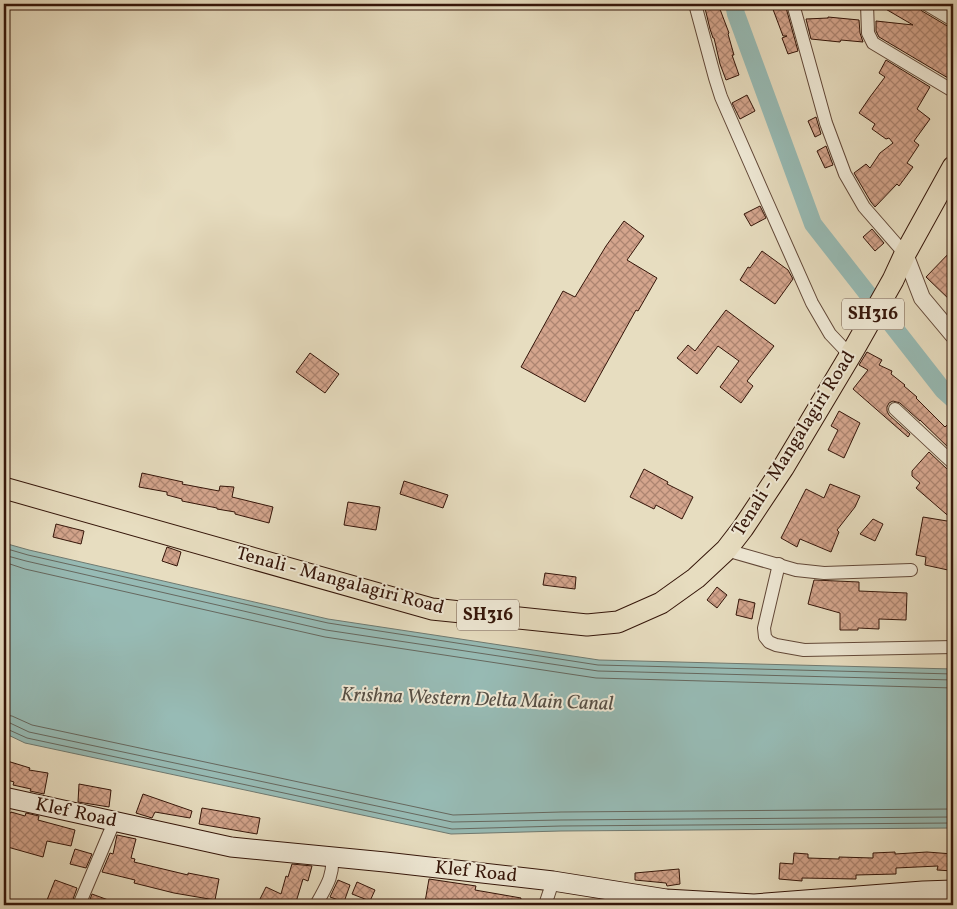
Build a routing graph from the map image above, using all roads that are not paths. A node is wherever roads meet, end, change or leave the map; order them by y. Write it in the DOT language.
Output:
graph roads {
  1 [pos="695,4"];
  2 [pos="792,4"];
  3 [pos="867,4"];
  4 [pos="926,4"];
  5 [pos="953,20"];
  6 [pos="953,91"];
  7 [pos="953,167"];
  8 [pos="905,254"];
  9 [pos="953,335"];
  10 [pos="852,352"];
  11 [pos="895,409"];
  12 [pos="953,463"];
  13 [pos="4,488"];
  14 [pos="726,550"];
  15 [pos="779,564"];
  16 [pos="911,570"];
  17 [pos="953,648"];
  18 [pos="4,797"];
  19 [pos="114,822"];
  20 [pos="332,857"];
  21 [pos="553,881"];
  22 [pos="953,890"];
  23 [pos="701,903"];
  24 [pos="79,905"];
  25 [pos="316,905"];
  26 [pos="545,905"];
  1 -- 10 [label="street"];
  2 -- 8 [label="street"];
  3 -- 6 [label="street"];
  4 -- 5 [label="street"];
  7 -- 8 [label="main road, Tenali - Mangalagiri Road / SH316"];
  8 -- 9 [label="street"];
  8 -- 10 [label="main road, Tenali - Mangalagiri Road / SH316"];
  10 -- 14 [label="main road, Tenali - Mangalagiri Road / SH316"];
  11 -- 12 [label="street"];
  13 -- 14 [label="main road, Tenali - Mangalagiri Road / SH316"];
  14 -- 15 [label="street"];
  15 -- 16 [label="street"];
  15 -- 17 [label="street"];
  18 -- 19 [label="main road, Klef Road"];
  19 -- 20 [label="main road, Klef Road"];
  19 -- 24 [label="street"];
  20 -- 21 [label="main road, Klef Road"];
  20 -- 25 [label="street"];
  21 -- 23 [label="main road, Klef Road"];
  21 -- 26 [label="street"];
  22 -- 23 [label="main road, Klef Road"];
}
